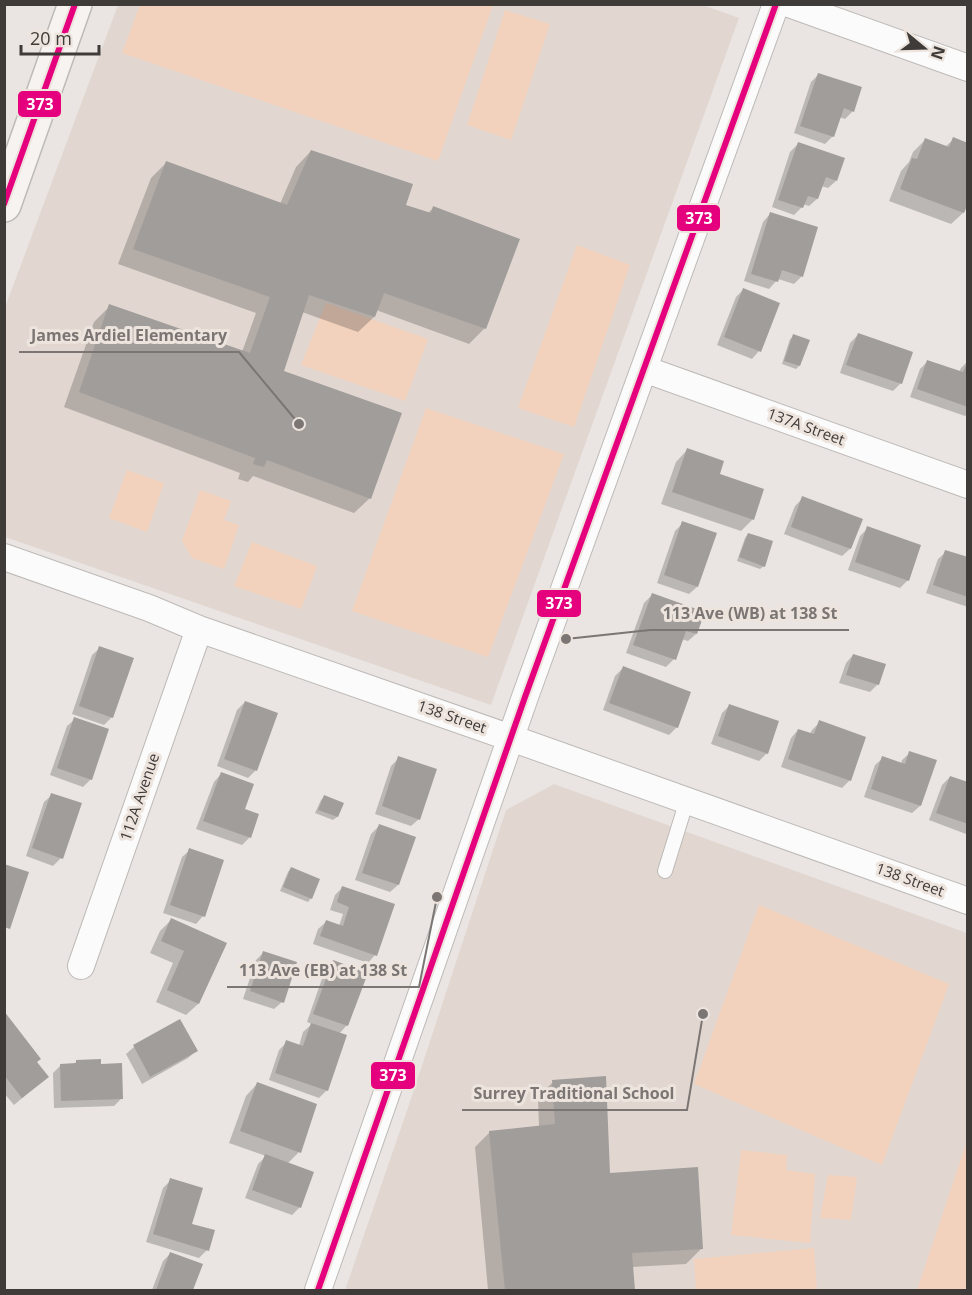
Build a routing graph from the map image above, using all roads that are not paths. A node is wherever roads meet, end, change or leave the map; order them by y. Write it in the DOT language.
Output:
graph roads {
  1 [pos="75,4"];
  2 [pos="776,4"];
  3 [pos="789,4"];
  4 [pos="968,68"];
  5 [pos="4,205"];
  6 [pos="644,369"];
  7 [pos="968,485"];
  8 [pos="4,557"];
  9 [pos="199,629"];
  10 [pos="511,738"];
  11 [pos="687,800"];
  12 [pos="665,871"];
  13 [pos="968,901"];
  14 [pos="81,966"];
  15 [pos="318,1290"];
  1 -- 5 [label="main road"];
  2 -- 6 [label="street"];
  3 -- 4 [label="street"];
  6 -- 7 [label="street, 137A Street"];
  6 -- 10 [label="street"];
  8 -- 9 [label="street, 138 Street"];
  9 -- 10 [label="street, 138 Street"];
  9 -- 14 [label="street, 112A Avenue"];
  10 -- 11 [label="street, 138 Street"];
  10 -- 15 [label="street"];
  11 -- 12 [label="lane"];
  11 -- 13 [label="street, 138 Street"];
}
